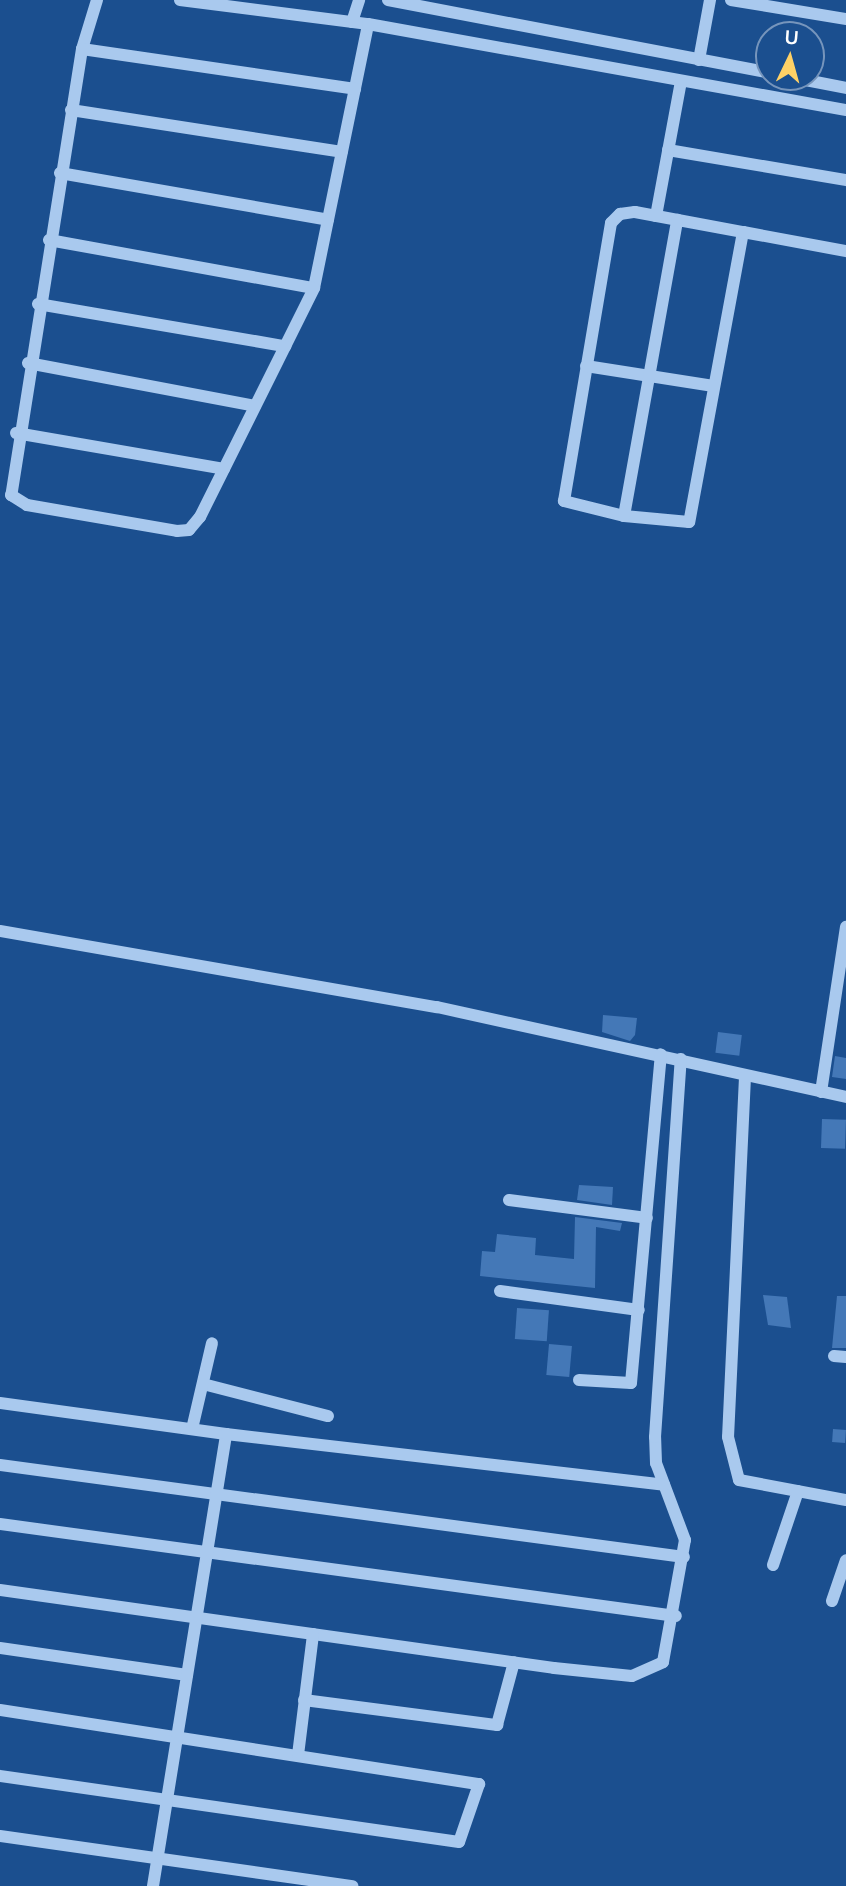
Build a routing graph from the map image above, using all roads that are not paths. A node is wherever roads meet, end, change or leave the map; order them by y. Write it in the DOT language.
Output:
graph roads {
  1 [pos="97,0"];
  2 [pos="180,0"];
  3 [pos="359,0"];
  4 [pos="388,0"];
  5 [pos="710,0"];
  6 [pos="731,0"];
  7 [pos="846,19"];
  8 [pos="352,22"];
  9 [pos="368,24"];
  10 [pos="82,49"];
  11 [pos="699,60"];
  12 [pos="755,70"];
  13 [pos="681,81"];
  14 [pos="825,84"];
  15 [pos="846,88"];
  16 [pos="355,89"];
  17 [pos="71,110"];
  18 [pos="846,110"];
  19 [pos="668,150"];
  20 [pos="342,152"];
  21 [pos="61,173"];
  22 [pos="846,180"];
  23 [pos="656,216"];
  24 [pos="328,219"];
  25 [pos="677,220"];
  26 [pos="743,232"];
  27 [pos="49,240"];
  28 [pos="846,251"];
  29 [pos="314,288"];
  30 [pos="38,304"];
  31 [pos="285,346"];
  32 [pos="28,363"];
  33 [pos="586,366"];
  34 [pos="649,374"];
  35 [pos="713,386"];
  36 [pos="255,406"];
  37 [pos="16,433"];
  38 [pos="224,469"];
  39 [pos="624,516"];
  40 [pos="846,927"];
  41 [pos="0,932"];
  42 [pos="661,1054"];
  43 [pos="681,1059"];
  44 [pos="745,1077"];
  45 [pos="821,1092"];
  46 [pos="846,1097"];
  47 [pos="509,1200"];
  48 [pos="647,1218"];
  49 [pos="500,1291"];
  50 [pos="639,1310"];
  51 [pos="212,1343"];
  52 [pos="579,1380"];
  53 [pos="203,1384"];
  54 [pos="0,1403"];
  55 [pos="328,1416"];
  56 [pos="192,1429"];
  57 [pos="226,1434"];
  58 [pos="0,1465"];
  59 [pos="664,1485"];
  60 [pos="797,1491"];
  61 [pos="212,1493"];
  62 [pos="846,1500"];
  63 [pos="0,1524"];
  64 [pos="203,1554"];
  65 [pos="684,1558"];
  66 [pos="846,1560"];
  67 [pos="773,1565"];
  68 [pos="0,1590"];
  69 [pos="832,1601"];
  70 [pos="194,1616"];
  71 [pos="676,1616"];
  72 [pos="313,1634"];
  73 [pos="0,1648"];
  74 [pos="514,1662"];
  75 [pos="187,1675"];
  76 [pos="304,1700"];
  77 [pos="0,1710"];
  78 [pos="179,1736"];
  79 [pos="298,1755"];
  80 [pos="0,1776"];
  81 [pos="166,1804"];
  82 [pos="0,1836"];
  83 [pos="157,1859"];
  84 [pos="153,1886"];
  85 [pos="352,1886"];
  1 -- 10 [label="street"];
  2 -- 8 [label="street"];
  3 -- 8 [label="street"];
  4 -- 11 [label="street"];
  5 -- 11 [label="street"];
  6 -- 7 [label="street"];
  8 -- 9 [label="street"];
  9 -- 13 [label="street"];
  9 -- 16 [label="street"];
  10 -- 16 [label="street"];
  10 -- 17 [label="street"];
  11 -- 12 [label="street"];
  13 -- 18 [label="street"];
  13 -- 19 [label="street"];
  14 -- 15 [label="street"];
  16 -- 20 [label="street"];
  17 -- 20 [label="street"];
  17 -- 21 [label="street"];
  19 -- 22 [label="street"];
  19 -- 23 [label="street"];
  20 -- 24 [label="street"];
  21 -- 24 [label="street"];
  21 -- 27 [label="street"];
  23 -- 25 [label="street"];
  23 -- 33 [label="street"];
  24 -- 29 [label="street"];
  25 -- 26 [label="street"];
  25 -- 34 [label="street"];
  26 -- 28 [label="street"];
  26 -- 35 [label="street"];
  27 -- 29 [label="street"];
  27 -- 30 [label="street"];
  29 -- 31 [label="street"];
  30 -- 31 [label="street"];
  30 -- 32 [label="street"];
  31 -- 36 [label="street"];
  32 -- 36 [label="street"];
  32 -- 37 [label="street"];
  33 -- 34 [label="street"];
  33 -- 39 [label="street"];
  34 -- 35 [label="street"];
  34 -- 39 [label="street"];
  35 -- 39 [label="street"];
  36 -- 38 [label="street"];
  37 -- 38 [label="street"];
  37 -- 38 [label="street"];
  40 -- 45 [label="street"];
  41 -- 42 [label="street"];
  42 -- 43 [label="street"];
  42 -- 48 [label="street"];
  43 -- 44 [label="street"];
  43 -- 59 [label="street"];
  44 -- 45 [label="street"];
  44 -- 60 [label="street"];
  45 -- 46 [label="street"];
  47 -- 48 [label="street"];
  48 -- 50 [label="street"];
  49 -- 50 [label="street"];
  50 -- 52 [label="street"];
  51 -- 53 [label="street"];
  53 -- 55 [label="street"];
  53 -- 56 [label="street"];
  54 -- 56 [label="street"];
  56 -- 57 [label="street"];
  57 -- 59 [label="street"];
  57 -- 61 [label="street"];
  58 -- 61 [label="street"];
  59 -- 65 [label="street"];
  60 -- 62 [label="street"];
  60 -- 67 [label="street"];
  61 -- 64 [label="street"];
  61 -- 65 [label="street"];
  63 -- 64 [label="street"];
  64 -- 70 [label="street"];
  64 -- 71 [label="street"];
  65 -- 71 [label="street"];
  66 -- 69 [label="street"];
  68 -- 70 [label="street"];
  70 -- 72 [label="street"];
  70 -- 75 [label="street"];
  71 -- 74 [label="street"];
  72 -- 74 [label="street"];
  72 -- 76 [label="street"];
  73 -- 75 [label="street"];
  74 -- 76 [label="street"];
  75 -- 78 [label="street"];
  76 -- 79 [label="street"];
  77 -- 78 [label="street"];
  78 -- 79 [label="street"];
  78 -- 81 [label="street"];
  79 -- 81 [label="street"];
  80 -- 81 [label="street"];
  81 -- 83 [label="street"];
  82 -- 83 [label="street"];
  83 -- 84 [label="street"];
  83 -- 85 [label="street"];
}
